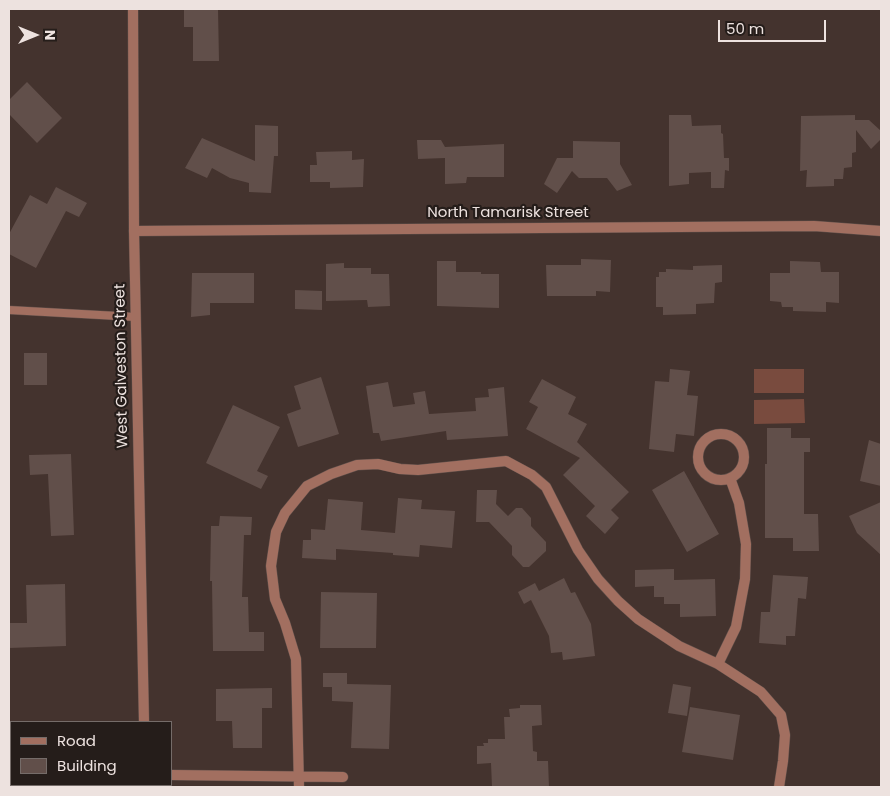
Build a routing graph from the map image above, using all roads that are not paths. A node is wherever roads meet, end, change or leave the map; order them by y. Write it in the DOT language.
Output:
graph roads {
  1 [pos="133,9"];
  2 [pos="134,231"];
  3 [pos="881,231"];
  4 [pos="9,310"];
  5 [pos="136,317"];
  6 [pos="730,478"];
  7 [pos="718,664"];
  8 [pos="144,721"];
  9 [pos="172,775"];
  10 [pos="299,776"];
  11 [pos="343,777"];
  12 [pos="299,787"];
  13 [pos="779,787"];
  1 -- 2 [label="street, West Galveston Street"];
  2 -- 3 [label="street, North Tamarisk Street"];
  2 -- 5 [label="street, West Galveston Street"];
  4 -- 5 [label="lane"];
  5 -- 8 [label="street, West Galveston Street"];
  6 -- 6 [label="street"];
  6 -- 7 [label="street"];
  7 -- 10 [label="street"];
  7 -- 13 [label="street"];
  9 -- 10 [label="street"];
  10 -- 11 [label="street"];
  10 -- 12 [label="street"];
}
